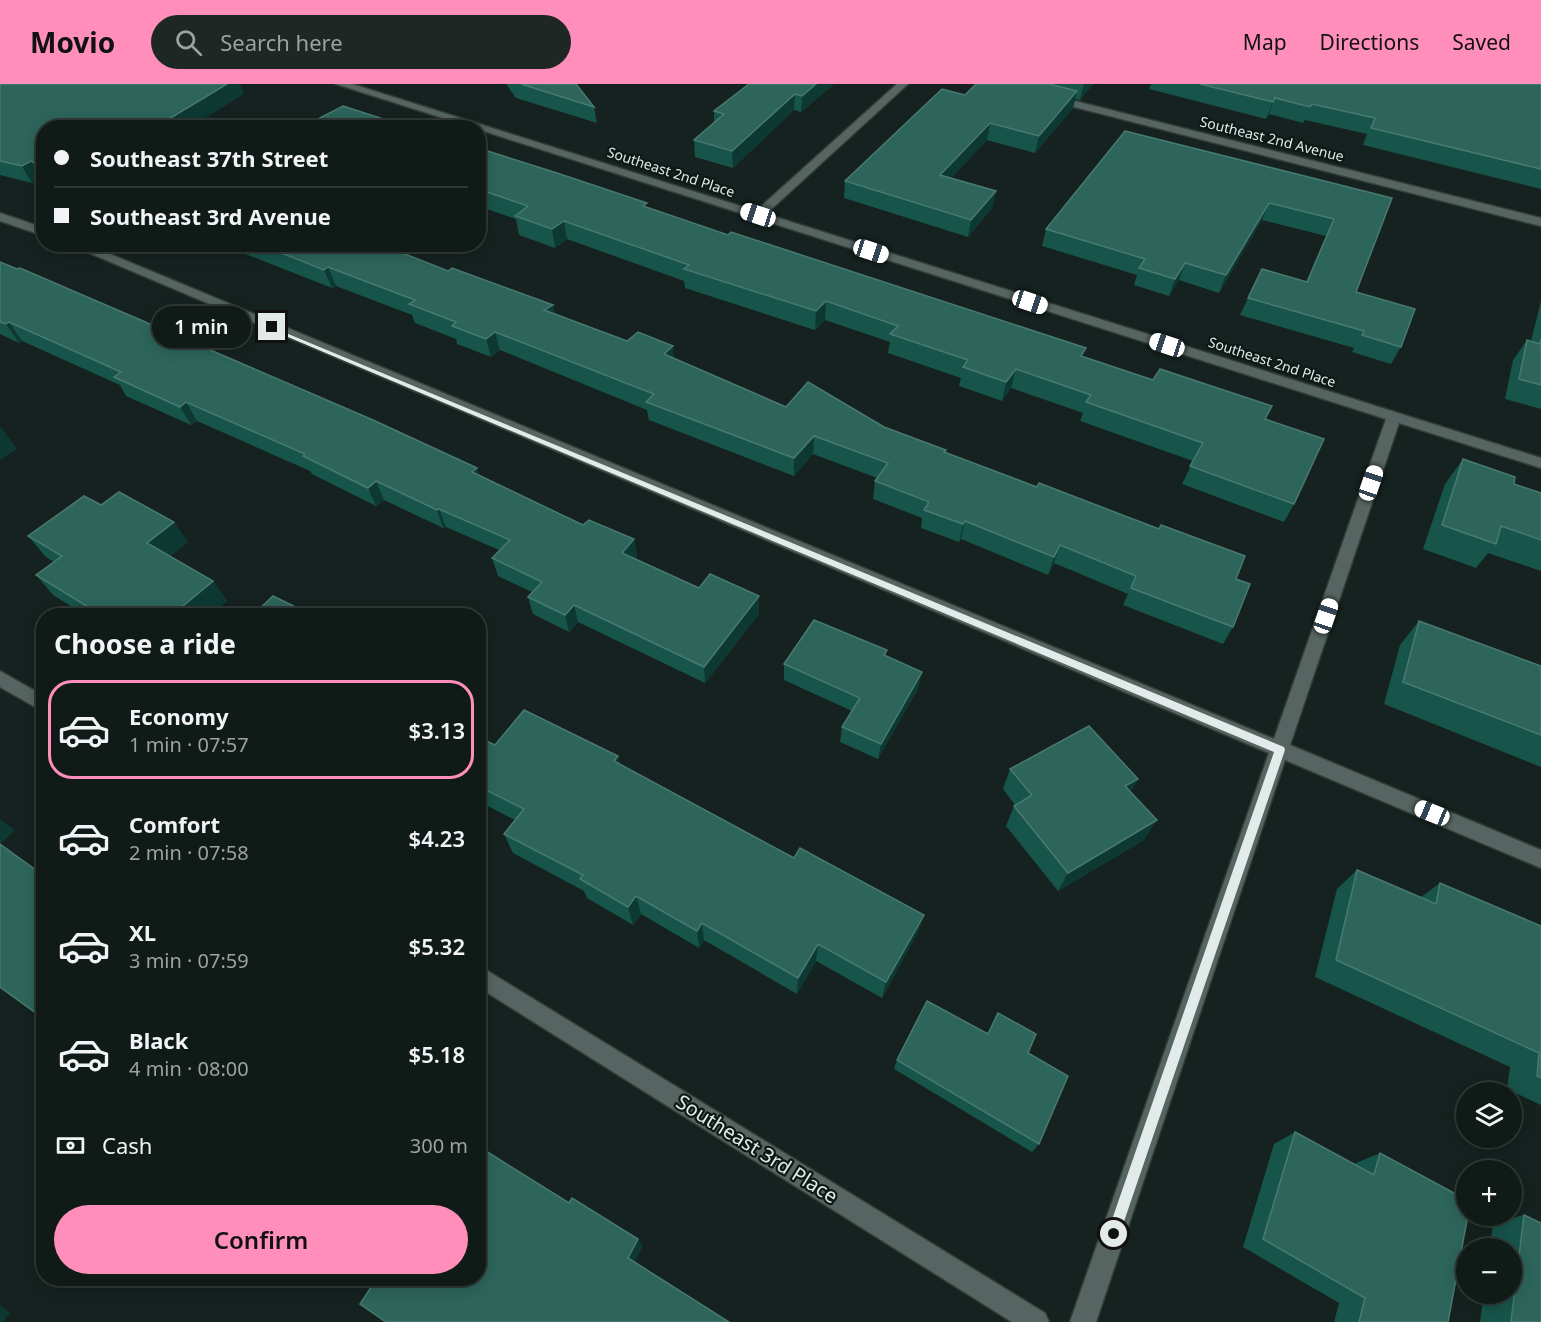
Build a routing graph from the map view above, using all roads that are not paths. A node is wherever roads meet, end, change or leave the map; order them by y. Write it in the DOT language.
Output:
graph roads {
  1 [pos="341,84"];
  2 [pos="903,84"];
  3 [pos="1041,96"];
  4 [pos="468,120"];
  5 [pos="486,126"];
  6 [pos="758,215"];
  7 [pos="0,217"];
  8 [pos="1541,222"];
  9 [pos="36,229"];
  10 [pos="93,252"];
  11 [pos="1394,417"];
  12 [pos="1541,463"];
  13 [pos="0,678"];
  14 [pos="36,700"];
  15 [pos="1280,750"];
  16 [pos="1541,859"];
  17 [pos="486,980"];
  18 [pos="1036,1322"];
  19 [pos="1083,1322"];
  1 -- 4 [label="street, Southeast 2nd Place"];
  2 -- 6 [label="street"];
  3 -- 8 [label="street, Southeast 2nd Avenue"];
  5 -- 6 [label="street, Southeast 2nd Place"];
  6 -- 11 [label="street, Southeast 2nd Place"];
  7 -- 9 [label="street"];
  10 -- 15 [label="street"];
  11 -- 12 [label="street, Southeast 2nd Place"];
  11 -- 15 [label="street"];
  13 -- 14 [label="street"];
  15 -- 16 [label="street"];
  15 -- 19 [label="street"];
  17 -- 18 [label="street, Southeast 3rd Place"];
}
